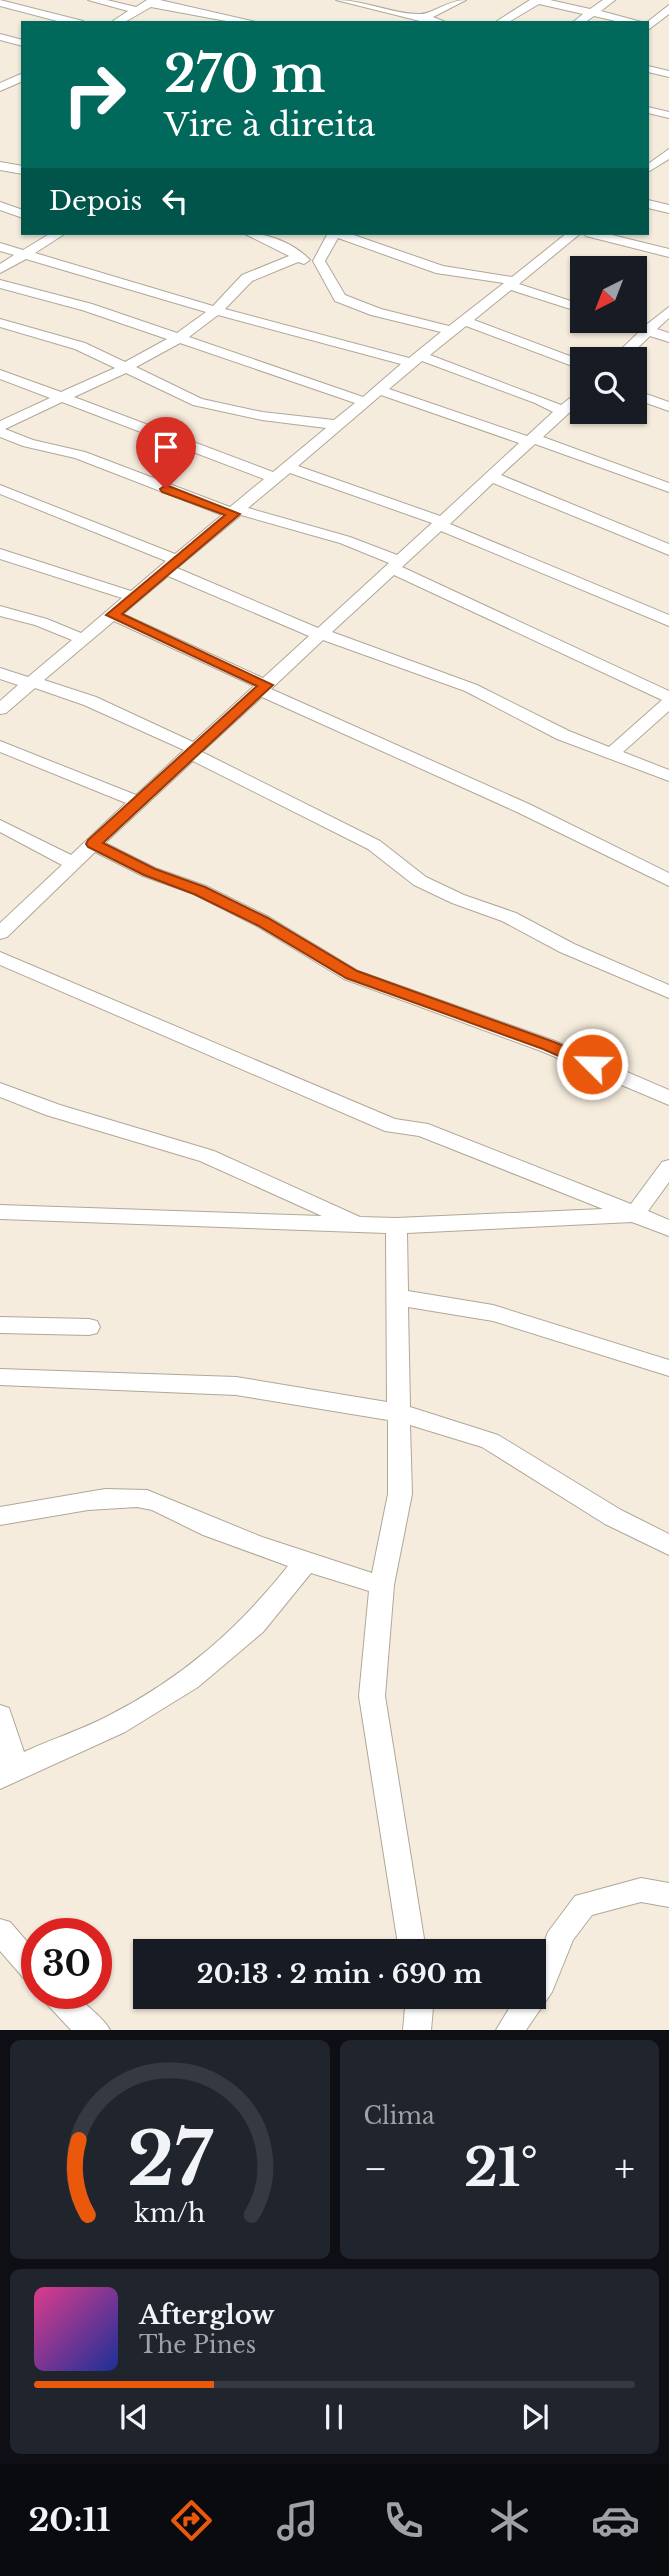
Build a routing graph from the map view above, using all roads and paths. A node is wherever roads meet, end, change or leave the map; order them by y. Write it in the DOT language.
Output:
graph roads {
  1 [pos="93,0"];
  2 [pos="341,0"];
  3 [pos="461,0"];
  4 [pos="537,0"];
  5 [pos="611,0"];
  6 [pos="152,2"];
  7 [pos="0,3"];
  8 [pos="669,8"];
  9 [pos="137,10"];
  10 [pos="594,12"];
  11 [pos="423,18"];
  12 [pos="71,21"];
  13 [pos="118,21"];
  14 [pos="245,21"];
  15 [pos="435,21"];
  16 [pos="502,21"];
  17 [pos="580,21"];
  18 [pos="634,21"];
  19 [pos="649,23"];
  20 [pos="649,24"];
  21 [pos="669,27"];
  22 [pos="0,37"];
  23 [pos="21,42"];
  24 [pos="649,69"];
  25 [pos="669,74"];
  26 [pos="21,77"];
  27 [pos="1,87"];
  28 [pos="21,92"];
  29 [pos="649,110"];
  30 [pos="669,115"];
  31 [pos="669,153"];
  32 [pos="0,166"];
  33 [pos="649,168"];
  34 [pos="21,170"];
  35 [pos="649,204"];
  36 [pos="0,206"];
  37 [pos="669,209"];
  38 [pos="21,213"];
  39 [pos="57,235"];
  40 [pos="254,235"];
  41 [pos="335,235"];
  42 [pos="342,235"];
  43 [pos="572,235"];
  44 [pos="598,235"];
  45 [pos="0,247"];
  46 [pos="26,253"];
  47 [pos="669,253"];
  48 [pos="298,257"];
  49 [pos="321,268"];
  50 [pos="0,269"];
  51 [pos="512,283"];
  52 [pos="0,284"];
  53 [pos="570,304"];
  54 [pos="214,311"];
  55 [pos="669,311"];
  56 [pos="465,321"];
  57 [pos="0,323"];
  58 [pos="452,331"];
  59 [pos="649,331"];
  60 [pos="669,338"];
  61 [pos="177,339"];
  62 [pos="631,347"];
  63 [pos="416,360"];
  64 [pos="570,361"];
  65 [pos="127,367"];
  66 [pos="0,374"];
  67 [pos="380,390"];
  68 [pos="60,397"];
  69 [pos="647,399"];
  70 [pos="365,402"];
  71 [pos="570,404"];
  72 [pos="669,407"];
  73 [pos="562,411"];
  74 [pos="339,425"];
  75 [pos="0,426"];
  76 [pos="0,432"];
  77 [pos="531,440"];
  78 [pos="289,467"];
  79 [pos="492,477"];
  80 [pos="275,478"];
  81 [pos="669,488"];
  82 [pos="0,489"];
  83 [pos="236,512"];
  84 [pos="442,523"];
  85 [pos="669,550"];
  86 [pos="0,554"];
  87 [pos="174,565"];
  88 [pos="398,565"];
  89 [pos="135,597"];
  90 [pos="0,611"];
  91 [pos="113,615"];
  92 [pos="669,621"];
  93 [pos="322,634"];
  94 [pos="83,639"];
  95 [pos="0,673"];
  96 [pos="31,683"];
  97 [pos="263,687"];
  98 [pos="669,697"];
  99 [pos="669,703"];
  100 [pos="0,709"];
  101 [pos="0,746"];
  102 [pos="193,751"];
  103 [pos="610,755"];
  104 [pos="669,776"];
  105 [pos="138,802"];
  106 [pos="0,825"];
  107 [pos="93,844"];
  108 [pos="72,863"];
  109 [pos="669,880"];
  110 [pos="0,933"];
  111 [pos="0,958"];
  112 [pos="669,992"];
  113 [pos="0,1090"];
  114 [pos="669,1098"];
  115 [pos="669,1167"];
  116 [pos="0,1212"];
  117 [pos="634,1215"];
  118 [pos="362,1225"];
  119 [pos="396,1226"];
  120 [pos="669,1228"];
  121 [pos="397,1297"];
  122 [pos="0,1325"];
  123 [pos="89,1327"];
  124 [pos="669,1368"];
  125 [pos="5,1373"];
  126 [pos="400,1413"];
  127 [pos="0,1516"];
  128 [pos="669,1545"];
  129 [pos="305,1563"];
  130 [pos="382,1585"];
  131 [pos="0,1716"];
  132 [pos="8,1773"];
  133 [pos="669,1895"];
  134 [pos="0,1931"];
  135 [pos="411,1939"];
  136 [pos="21,1955"];
  137 [pos="546,1973"];
  138 [pos="70,2009"];
  139 [pos="419,2009"];
  140 [pos="524,2009"];
  141 [pos="96,2030"];
  142 [pos="417,2030"];
  143 [pos="510,2030"];
  1 -- 9 [label="street"];
  2 -- 11 [label="street"];
  3 -- 11 [label="street"];
  4 -- 10 [label="street"];
  4 -- 16 [label="street"];
  5 -- 10 [label="street"];
  6 -- 9 [label="street"];
  6 -- 14 [label="street"];
  7 -- 12 [label="street"];
  8 -- 19 [label="street"];
  9 -- 13 [label="street"];
  10 -- 17 [label="street"];
  10 -- 18 [label="street"];
  11 -- 15 [label="street"];
  20 -- 21 [label="street"];
  22 -- 23 [label="street"];
  24 -- 25 [label="street"];
  26 -- 27 [label="street"];
  27 -- 28 [label="street"];
  29 -- 30 [label="street"];
  31 -- 33 [label="street"];
  32 -- 34 [label="street"];
  35 -- 37 [label="street"];
  36 -- 38 [label="street"];
  39 -- 46 [label="street"];
  40 -- 48 [label="street"];
  41 -- 49 [label="street"];
  42 -- 51 [label="street"];
  43 -- 51 [label="street"];
  44 -- 47 [label="street"];
  45 -- 46 [label="street"];
  46 -- 50 [label="street"];
  46 -- 54 [label="street"];
  48 -- 49 [label="street"];
  48 -- 54 [label="street"];
  49 -- 58 [label="street"];
  51 -- 53 [label="street"];
  51 -- 56 [label="street"];
  52 -- 61 [label="street"];
  54 -- 61 [label="street"];
  54 -- 63 [label="street"];
  55 -- 59 [label="street"];
  56 -- 58 [label="street"];
  56 -- 64 [label="street"];
  57 -- 65 [label="street"];
  58 -- 63 [label="street"];
  59 -- 60 [label="street"];
  59 -- 62 [label="street"];
  61 -- 65 [label="street"];
  61 -- 70 [label="street"];
  63 -- 67 [label="street"];
  63 -- 73 [label="street"];
  65 -- 68 [label="street"];
  65 -- 74 [label="street"];
  66 -- 68 [label="street"];
  67 -- 70 [label="street"];
  67 -- 77 [label="street"];
  68 -- 75 [label="street"];
  68 -- 80 [label="street"];
  69 -- 72 [label="street"];
  70 -- 74 [label="street"];
  71 -- 73 [label="street"];
  73 -- 77 [label="street"];
  74 -- 78 [label="street"];
  76 -- 83 [label="street"];
  77 -- 79 [label="street"];
  77 -- 81 [label="street"];
  78 -- 80 [label="street"];
  78 -- 84 [label="street"];
  79 -- 84 [label="street"];
  79 -- 85 [label="street"];
  80 -- 83 [label="street"];
  82 -- 87 [label="street"];
  83 -- 87 [label="street"];
  83 -- 88 [label="street"];
  84 -- 88 [label="street"];
  84 -- 92 [label="street"];
  86 -- 89 [label="street"];
  87 -- 89 [label="street"];
  87 -- 93 [label="street"];
  88 -- 93 [label="street"];
  88 -- 98 [label="street"];
  89 -- 91 [label="street"];
  90 -- 94 [label="street"];
  91 -- 94 [label="street"];
  91 -- 97 [label="street"];
  93 -- 97 [label="street"];
  93 -- 103 [label="street"];
  94 -- 96 [label="street"];
  95 -- 96 [label="street"];
  96 -- 100 [label="street"];
  96 -- 102 [label="street"];
  97 -- 102 [label="street"];
  97 -- 109 [label="street"];
  99 -- 103 [label="street"];
  101 -- 105 [label="street"];
  102 -- 105 [label="street"];
  102 -- 112 [label="street"];
  103 -- 104 [label="street"];
  105 -- 107 [label="street"];
  106 -- 108 [label="street"];
  107 -- 108 [label="street"];
  107 -- 114 [label="street"];
  108 -- 110 [label="street"];
  111 -- 117 [label="street"];
  113 -- 118 [label="street"];
  115 -- 117 [label="street"];
  116 -- 118 [label="street"];
  117 -- 119 [label="street"];
  117 -- 120 [label="street"];
  118 -- 119 [label="street"];
  119 -- 121 [label="street"];
  121 -- 124 [label="street"];
  121 -- 126 [label="street"];
  122 -- 123 [label="street"];
  125 -- 126 [label="street"];
  126 -- 128 [label="street"];
  126 -- 130 [label="street"];
  127 -- 129 [label="street"];
  129 -- 130 [label="street"];
  129 -- 132 [label="street"];
  130 -- 135 [label="street"];
  131 -- 132 [label="street"];
  133 -- 137 [label="street"];
  134 -- 136 [label="street"];
  138 -- 141 [label="street"];
  139 -- 142 [label="street"];
  140 -- 143 [label="street"];
}
